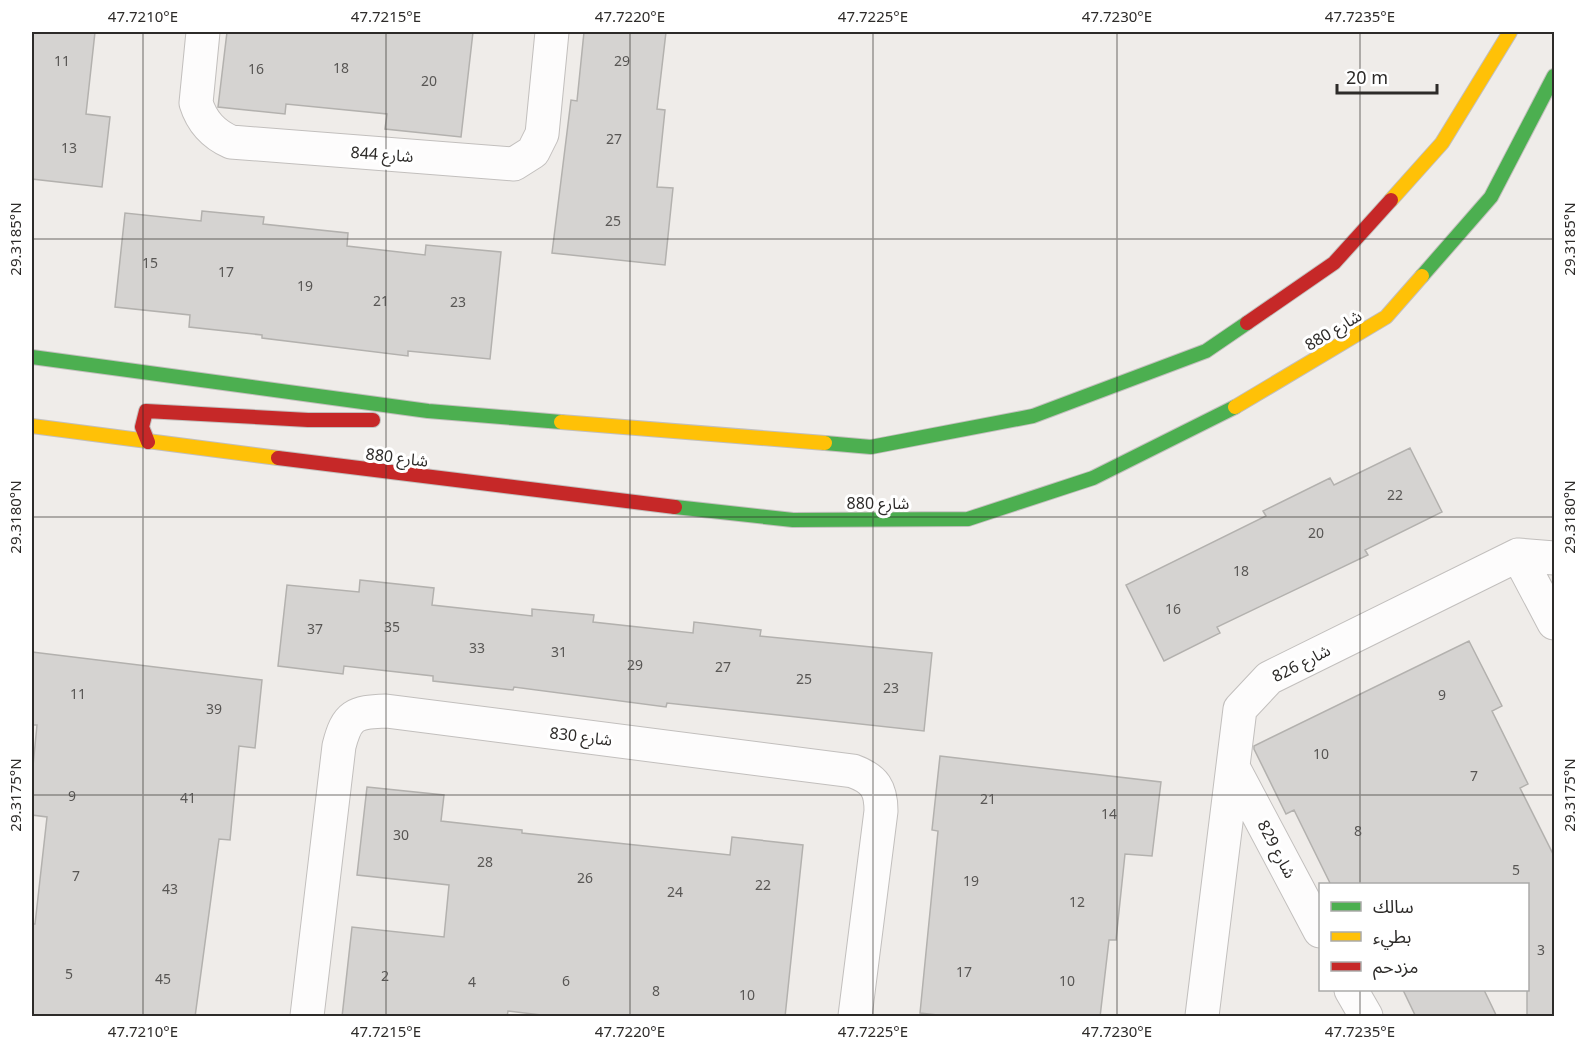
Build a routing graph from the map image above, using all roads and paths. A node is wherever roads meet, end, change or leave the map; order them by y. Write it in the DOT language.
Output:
graph roads {
  1 [pos="203,32"];
  2 [pos="552,32"];
  3 [pos="1509,32"];
  4 [pos="1554,76"];
  5 [pos="32,357"];
  6 [pos="428,411"];
  7 [pos="32,426"];
  8 [pos="148,442"];
  9 [pos="1518,555"];
  10 [pos="1554,558"];
  11 [pos="1554,623"];
  12 [pos="1233,767"];
  13 [pos="1319,930"];
  14 [pos="1352,991"];
  15 [pos="307,1017"];
  16 [pos="855,1017"];
  17 [pos="1202,1017"];
  18 [pos="1366,1017"];
  1 -- 2 [label="street, شارع 844"];
  3 -- 6 [label="street"];
  4 -- 8 [label="street, شارع 880"];
  5 -- 6 [label="street"];
  6 -- 8 [label="street"];
  7 -- 8 [label="street, شارع 880"];
  9 -- 10 [label="street"];
  9 -- 11 [label="street"];
  9 -- 12 [label="street, شارع 826"];
  12 -- 13 [label="street, شارع 829"];
  12 -- 17 [label="street, شارع 826"];
  14 -- 18 [label="street"];
  15 -- 16 [label="street, شارع 830"];
}
